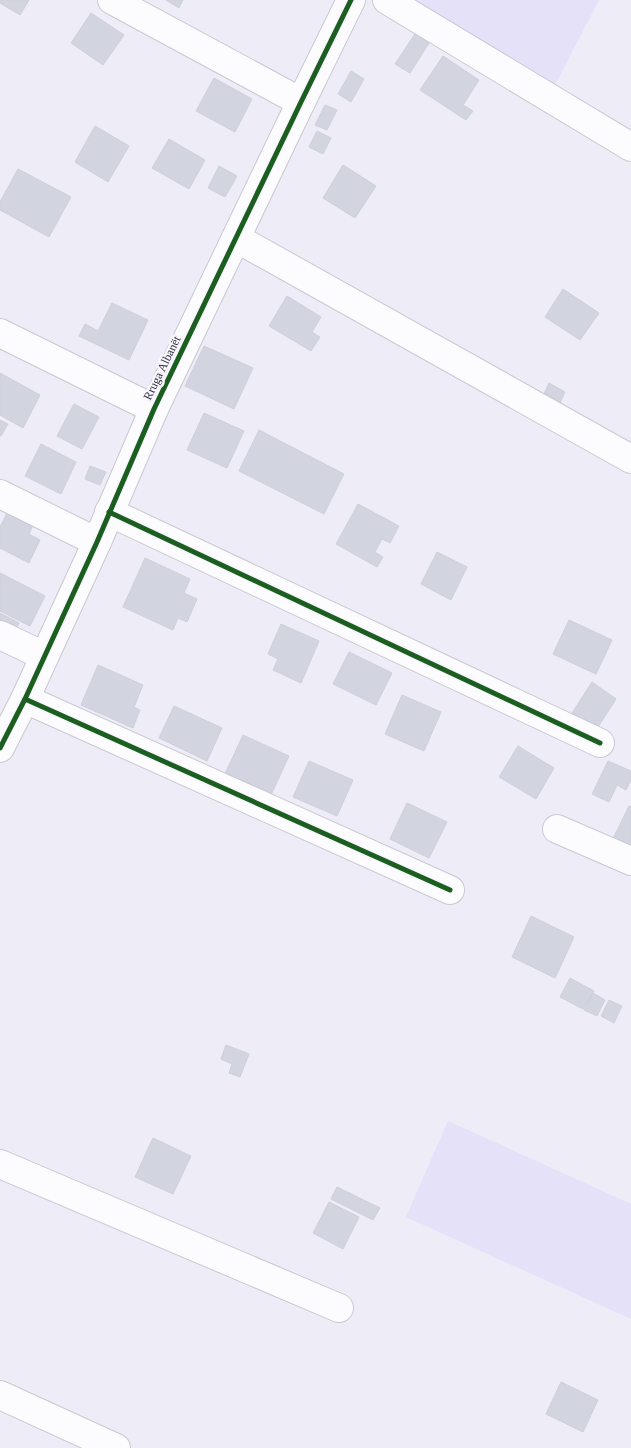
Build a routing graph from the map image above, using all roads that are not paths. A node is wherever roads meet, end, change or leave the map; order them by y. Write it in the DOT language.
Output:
graph roads {
  1 [pos="112,0"];
  2 [pos="351,0"];
  3 [pos="388,0"];
  4 [pos="300,102"];
  5 [pos="631,147"];
  6 [pos="236,238"];
  7 [pos="0,333"];
  8 [pos="154,409"];
  9 [pos="631,459"];
  10 [pos="0,494"];
  11 [pos="109,512"];
  12 [pos="97,542"];
  13 [pos="0,634"];
  14 [pos="44,656"];
  15 [pos="25,699"];
  16 [pos="600,743"];
  17 [pos="0,748"];
  18 [pos="557,829"];
  19 [pos="631,861"];
  20 [pos="450,890"];
  21 [pos="0,1164"];
  22 [pos="339,1308"];
  23 [pos="0,1395"];
  24 [pos="116,1448"];
  1 -- 4 [label="street"];
  2 -- 4 [label="street, Rruga Albanët"];
  3 -- 5 [label="street"];
  4 -- 6 [label="street, Rruga Albanët"];
  6 -- 8 [label="street, Rruga Albanët"];
  6 -- 9 [label="street"];
  7 -- 8 [label="street"];
  8 -- 11 [label="street, Rruga Albanët"];
  10 -- 12 [label="street"];
  11 -- 12 [label="street, Rruga Albanët"];
  11 -- 16 [label="street"];
  12 -- 14 [label="street, Rruga Albanët"];
  13 -- 14 [label="street"];
  14 -- 15 [label="street, Rruga Albanët"];
  15 -- 17 [label="street, Rruga Albanët"];
  15 -- 20 [label="street"];
  18 -- 19 [label="street"];
  21 -- 22 [label="street"];
  23 -- 24 [label="street"];
}
